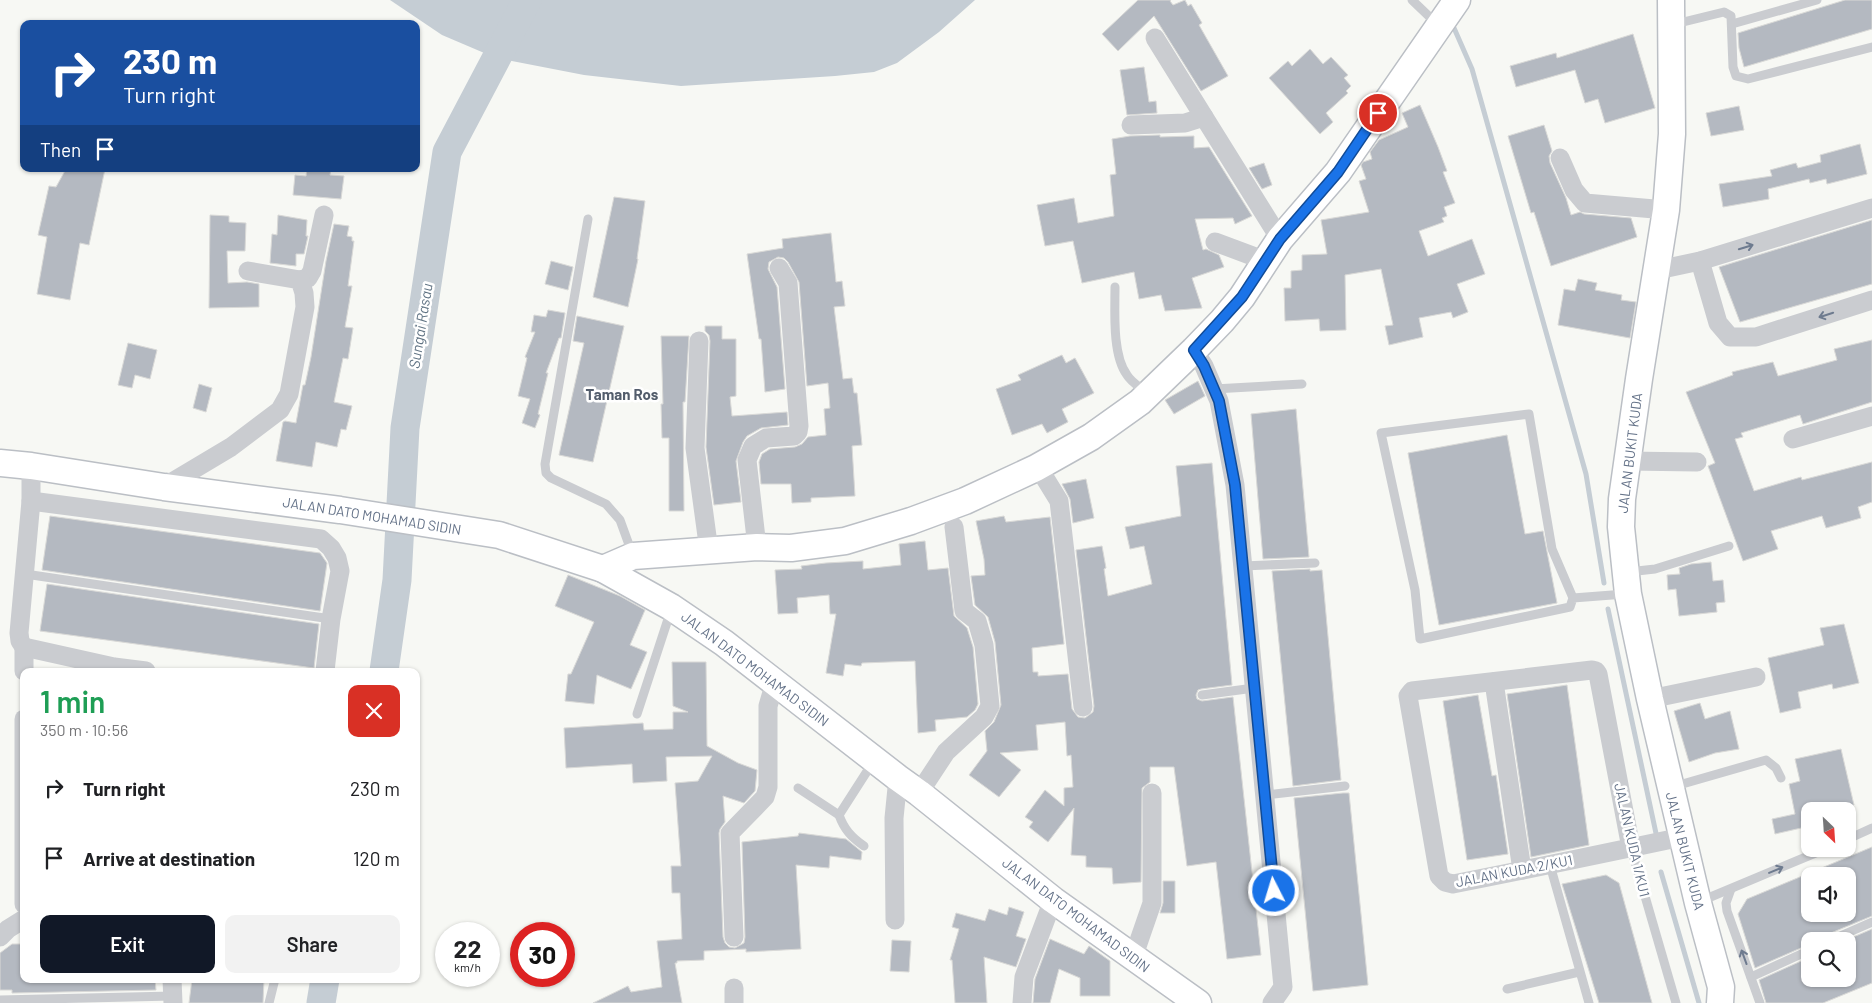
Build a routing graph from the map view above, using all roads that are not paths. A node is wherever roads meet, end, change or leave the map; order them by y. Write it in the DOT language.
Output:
graph roads {
  1 [pos="1412,0"];
  2 [pos="1457,0"];
  3 [pos="1817,0"];
  4 [pos="1672,12"];
  5 [pos="1732,24"];
  6 [pos="1439,26"];
  7 [pos="1155,38"];
  8 [pos="1872,47"];
  9 [pos="1204,117"];
  10 [pos="1131,125"];
  11 [pos="1560,158"];
  12 [pos="1872,208"];
  13 [pos="1666,210"];
  14 [pos="324,215"];
  15 [pos="588,219"];
  16 [pos="1280,239"];
  17 [pos="1215,242"];
  18 [pos="1700,261"];
  19 [pos="1266,262"];
  20 [pos="779,268"];
  21 [pos="248,270"];
  22 [pos="1658,270"];
  23 [pos="300,280"];
  24 [pos="1115,287"];
  25 [pos="1872,300"];
  26 [pos="699,341"];
  27 [pos="1194,350"];
  28 [pos="1302,384"];
  29 [pos="1214,390"];
  30 [pos="1148,394"];
  31 [pos="1872,416"];
  32 [pos="1793,439"];
  33 [pos="1628,460"];
  34 [pos="1696,462"];
  35 [pos="0,463"];
  36 [pos="31,466"];
  37 [pos="1036,468"];
  38 [pos="164,486"];
  39 [pos="32,501"];
  40 [pos="954,527"];
  41 [pos="1729,546"];
  42 [pos="757,547"];
  43 [pos="709,551"];
  44 [pos="633,556"];
  45 [pos="1315,563"];
  46 [pos="1243,566"];
  47 [pos="603,570"];
  48 [pos="25,574"];
  49 [pos="1627,583"];
  50 [pos="1573,598"];
  51 [pos="672,607"];
  52 [pos="331,619"];
  53 [pos="24,647"];
  54 [pos="24,668"];
  55 [pos="110,668"];
  56 [pos="325,668"];
  57 [pos="1756,677"];
  58 [pos="775,682"];
  59 [pos="1494,682"];
  60 [pos="1254,688"];
  61 [pos="1202,695"];
  62 [pos="1650,699"];
  63 [pos="1083,706"];
  64 [pos="637,714"];
  65 [pos="874,760"];
  66 [pos="1781,778"];
  67 [pos="908,786"];
  68 [pos="1345,786"];
  69 [pos="798,788"];
  70 [pos="1670,788"];
  71 [pos="1152,793"];
  72 [pos="1265,795"];
  73 [pos="839,815"];
  74 [pos="1872,828"];
  75 [pos="1856,835"];
  76 [pos="1682,837"];
  77 [pos="864,846"];
  78 [pos="1631,848"];
  79 [pos="1804,858"];
  80 [pos="1550,865"];
  81 [pos="1522,870"];
  82 [pos="1731,889"];
  83 [pos="1053,900"];
  84 [pos="1698,903"];
  85 [pos="895,920"];
  86 [pos="20,922"];
  87 [pos="1872,922"];
  88 [pos="1849,932"];
  89 [pos="734,936"];
  90 [pos="0,937"];
  91 [pos="1801,954"];
  92 [pos="1133,958"];
  93 [pos="1579,972"];
  94 [pos="1751,977"];
  95 [pos="274,983"];
  96 [pos="1507,989"];
  97 [pos="172,993"];
  98 [pos="1725,998"];
  99 [pos="0,1000"];
  100 [pos="269,1003"];
  101 [pos="1022,1003"];
  102 [pos="1198,1003"];
  103 [pos="1272,1003"];
  104 [pos="1589,1003"];
  105 [pos="1676,1003"];
  106 [pos="1760,1003"];
  1 -- 6 [label="lane"];
  2 -- 6 [label="street"];
  3 -- 5 [label="lane"];
  4 -- 5 [label="lane"];
  4 -- 13 [label="street, JALAN BUKIT KUDA"];
  5 -- 8 [label="lane"];
  6 -- 16 [label="street"];
  7 -- 9 [label="street"];
  9 -- 10 [label="street"];
  9 -- 16 [label="street"];
  11 -- 13 [label="street"];
  18 -- 12 [label="street, one-way"];
  13 -- 22 [label="street, JALAN BUKIT KUDA"];
  14 -- 23 [label="street"];
  15 -- 44 [label="lane"];
  16 -- 19 [label="street"];
  17 -- 19 [label="street"];
  18 -- 22 [label="street"];
  25 -- 18 [label="street, one-way"];
  19 -- 27 [label="street"];
  20 -- 42 [label="street"];
  21 -- 23 [label="street"];
  22 -- 33 [label="street, JALAN BUKIT KUDA"];
  23 -- 38 [label="street"];
  24 -- 30 [label="lane"];
  26 -- 43 [label="street"];
  27 -- 29 [label="street"];
  27 -- 30 [label="street"];
  28 -- 29 [label="lane"];
  29 -- 46 [label="street"];
  30 -- 37 [label="street"];
  31 -- 32 [label="street"];
  33 -- 34 [label="street"];
  33 -- 49 [label="street, JALAN BUKIT KUDA"];
  35 -- 36 [label="street, JALAN DATO MOHAMAD SIDIN"];
  36 -- 38 [label="street, JALAN DATO MOHAMAD SIDIN"];
  36 -- 39 [label="street"];
  37 -- 42 [label="street"];
  37 -- 63 [label="street"];
  38 -- 47 [label="street, JALAN DATO MOHAMAD SIDIN"];
  39 -- 48 [label="street"];
  39 -- 52 [label="street"];
  40 -- 67 [label="street"];
  41 -- 49 [label="lane"];
  42 -- 43 [label="street"];
  43 -- 44 [label="street"];
  44 -- 47 [label="street"];
  45 -- 46 [label="lane"];
  46 -- 60 [label="street"];
  47 -- 51 [label="street, JALAN DATO MOHAMAD SIDIN"];
  48 -- 52 [label="lane"];
  48 -- 53 [label="street"];
  49 -- 50 [label="lane"];
  49 -- 62 [label="street, JALAN BUKIT KUDA"];
  50 -- 50 [label="lane"];
  51 -- 58 [label="street, JALAN DATO MOHAMAD SIDIN"];
  51 -- 64 [label="lane"];
  52 -- 56 [label="street"];
  53 -- 54 [label="street"];
  53 -- 55 [label="street"];
  57 -- 62 [label="street"];
  58 -- 65 [label="street, JALAN DATO MOHAMAD SIDIN"];
  58 -- 89 [label="street"];
  59 -- 78 [label="street, JALAN KUDA 1/KU1"];
  59 -- 81 [label="street"];
  59 -- 81 [label="street, JALAN KUDA 2/KU1"];
  60 -- 61 [label="lane"];
  60 -- 72 [label="street"];
  62 -- 70 [label="street, JALAN BUKIT KUDA"];
  65 -- 67 [label="street, JALAN DATO MOHAMAD SIDIN"];
  65 -- 73 [label="lane"];
  66 -- 70 [label="lane"];
  67 -- 83 [label="street, JALAN DATO MOHAMAD SIDIN"];
  67 -- 85 [label="street"];
  68 -- 72 [label="lane"];
  69 -- 73 [label="lane"];
  70 -- 76 [label="street, JALAN BUKIT KUDA"];
  71 -- 92 [label="street"];
  72 -- 103 [label="street"];
  73 -- 77 [label="lane"];
  74 -- 75 [label="lane"];
  76 -- 78 [label="street, JALAN KUDA 2/KU1"];
  76 -- 84 [label="street, JALAN BUKIT KUDA"];
  78 -- 80 [label="street, JALAN KUDA 2/KU1"];
  78 -- 105 [label="lane, JALAN KUDA 1/KU1"];
  82 -- 79 [label="lane, one-way"];
  80 -- 81 [label="street, JALAN KUDA 2/KU1"];
  80 -- 93 [label="lane"];
  82 -- 84 [label="lane"];
  94 -- 82 [label="lane, one-way"];
  83 -- 92 [label="street, JALAN DATO MOHAMAD SIDIN"];
  83 -- 101 [label="street"];
  84 -- 98 [label="street, JALAN BUKIT KUDA"];
  86 -- 90 [label="street"];
  87 -- 88 [label="lane"];
  91 -- 94 [label="lane"];
  92 -- 102 [label="street, JALAN DATO MOHAMAD SIDIN"];
  93 -- 96 [label="lane"];
  93 -- 104 [label="lane"];
  94 -- 106 [label="lane"];
  95 -- 100 [label="lane"];
  97 -- 99 [label="lane"];
}
